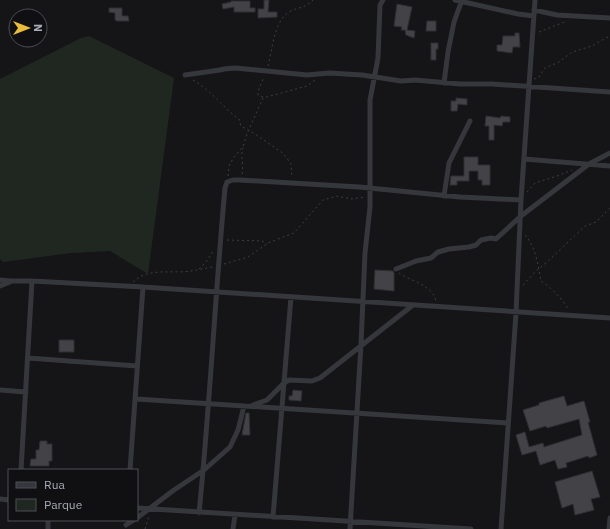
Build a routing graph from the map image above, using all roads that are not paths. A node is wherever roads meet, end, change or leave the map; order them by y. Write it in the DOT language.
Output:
graph roads {
  1 [pos="383,0"];
  2 [pos="455,0"];
  3 [pos="535,0"];
  4 [pos="462,1"];
  5 [pos="534,13"];
  6 [pos="610,18"];
  7 [pos="185,75"];
  8 [pos="375,76"];
  9 [pos="444,83"];
  10 [pos="529,84"];
  11 [pos="610,92"];
  12 [pos="470,121"];
  13 [pos="610,153"];
  14 [pos="524,159"];
  15 [pos="589,164"];
  16 [pos="610,166"];
  17 [pos="370,192"];
  18 [pos="444,196"];
  19 [pos="521,200"];
  20 [pos="521,216"];
  21 [pos="396,269"];
  22 [pos="0,280"];
  23 [pos="11,281"];
  24 [pos="32,281"];
  25 [pos="0,286"];
  26 [pos="143,287"];
  27 [pos="217,292"];
  28 [pos="291,297"];
  29 [pos="363,301"];
  30 [pos="413,305"];
  31 [pos="516,313"];
  32 [pos="610,318"];
  33 [pos="361,344"];
  34 [pos="28,358"];
  35 [pos="137,366"];
  36 [pos="284,383"];
  37 [pos="0,390"];
  38 [pos="26,392"];
  39 [pos="136,399"];
  40 [pos="208,404"];
  41 [pos="246,406"];
  42 [pos="283,409"];
  43 [pos="356,414"];
  44 [pos="508,423"];
  45 [pos="21,469"];
  46 [pos="130,469"];
  47 [pos="204,470"];
  48 [pos="138,508"];
  49 [pos="151,508"];
  50 [pos="199,513"];
  51 [pos="235,515"];
  52 [pos="138,517"];
  53 [pos="274,517"];
  54 [pos="610,518"];
  55 [pos="350,522"];
  56 [pos="421,528"];
  57 [pos="233,529"];
  58 [pos="350,529"];
  59 [pos="471,529"];
  60 [pos="501,529"];
  61 [pos="609,529"];
  1 -- 8 [label="street"];
  2 -- 4 [label="street"];
  3 -- 5 [label="street"];
  4 -- 5 [label="street"];
  4 -- 9 [label="street"];
  5 -- 6 [label="street"];
  5 -- 10 [label="street"];
  7 -- 8 [label="street"];
  8 -- 9 [label="street"];
  8 -- 17 [label="street"];
  9 -- 10 [label="street"];
  10 -- 11 [label="street"];
  10 -- 14 [label="street"];
  12 -- 18 [label="street"];
  13 -- 15 [label="street"];
  14 -- 15 [label="street"];
  14 -- 19 [label="street"];
  15 -- 16 [label="street"];
  15 -- 20 [label="street"];
  17 -- 18 [label="street"];
  17 -- 27 [label="street"];
  17 -- 29 [label="street"];
  18 -- 19 [label="street"];
  19 -- 20 [label="street"];
  20 -- 21 [label="street"];
  20 -- 31 [label="street"];
  22 -- 23 [label="street"];
  23 -- 24 [label="street"];
  23 -- 25 [label="street"];
  24 -- 26 [label="street"];
  24 -- 34 [label="street"];
  26 -- 27 [label="street"];
  26 -- 35 [label="street"];
  27 -- 28 [label="street"];
  27 -- 40 [label="street"];
  28 -- 29 [label="street"];
  28 -- 36 [label="street"];
  29 -- 30 [label="street"];
  29 -- 33 [label="street"];
  30 -- 31 [label="street"];
  30 -- 33 [label="street"];
  31 -- 32 [label="street"];
  31 -- 44 [label="street"];
  33 -- 36 [label="street"];
  33 -- 43 [label="street"];
  34 -- 35 [label="street"];
  34 -- 38 [label="street"];
  35 -- 39 [label="street"];
  36 -- 41 [label="street"];
  36 -- 42 [label="street"];
  37 -- 38 [label="street"];
  38 -- 45 [label="street"];
  39 -- 40 [label="street"];
  39 -- 46 [label="street"];
  40 -- 41 [label="street"];
  40 -- 47 [label="street"];
  41 -- 42 [label="street"];
  41 -- 47 [label="street"];
  42 -- 43 [label="street"];
  42 -- 53 [label="street"];
  43 -- 44 [label="street"];
  43 -- 55 [label="street"];
  44 -- 60 [label="street"];
  47 -- 49 [label="street"];
  47 -- 50 [label="street"];
  48 -- 49 [label="street"];
  49 -- 50 [label="street"];
  49 -- 52 [label="street"];
  50 -- 51 [label="street"];
  51 -- 53 [label="street"];
  51 -- 57 [label="street"];
  53 -- 55 [label="street"];
  54 -- 61 [label="street"];
  55 -- 56 [label="street"];
  55 -- 58 [label="street"];
  56 -- 59 [label="street"];
}
